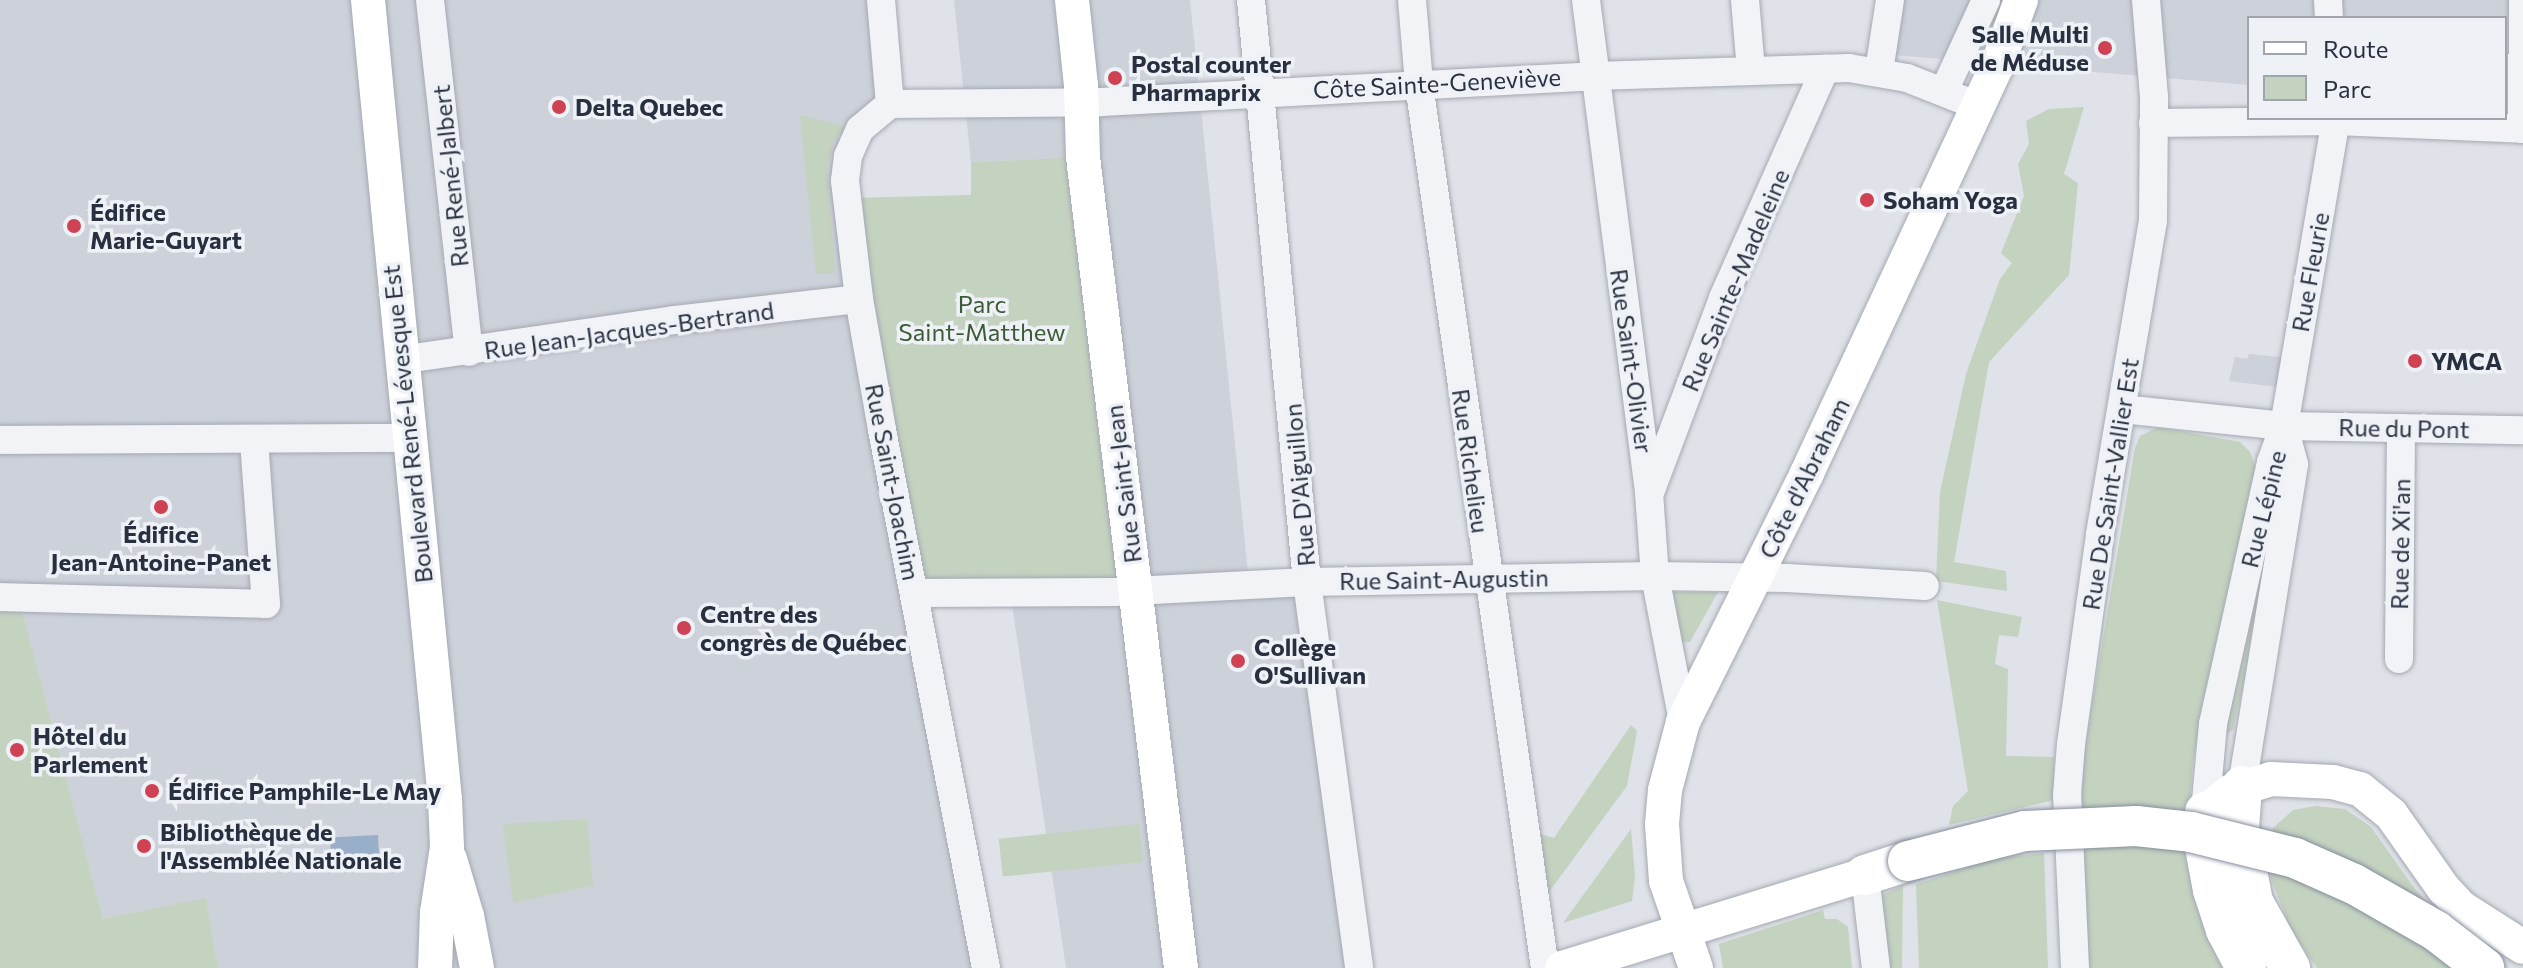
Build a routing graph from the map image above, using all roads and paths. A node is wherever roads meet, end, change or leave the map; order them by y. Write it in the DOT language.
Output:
graph roads {
  1 [pos="368,0"];
  2 [pos="430,0"];
  3 [pos="881,0"];
  4 [pos="1072,0"];
  5 [pos="1251,0"];
  6 [pos="1412,0"];
  7 [pos="1586,0"];
  8 [pos="1745,0"];
  9 [pos="1890,0"];
  10 [pos="1986,0"];
  11 [pos="2021,0"];
  12 [pos="2146,0"];
  13 [pos="2523,0"];
  14 [pos="1825,69"];
  15 [pos="1751,70"];
  16 [pos="1879,71"];
  17 [pos="1594,76"];
  18 [pos="1419,84"];
  19 [pos="1263,91"];
  20 [pos="1944,91"];
  21 [pos="1080,101"];
  22 [pos="890,104"];
  23 [pos="1978,106"];
  24 [pos="2290,120"];
  25 [pos="2336,120"];
  26 [pos="2355,120"];
  27 [pos="2153,123"];
  28 [pos="2522,129"];
  29 [pos="859,299"];
  30 [pos="469,352"];
  31 [pos="400,360"];
  32 [pos="2122,409"];
  33 [pos="2284,426"];
  34 [pos="2401,428"];
  35 [pos="2523,430"];
  36 [pos="408,438"];
  37 [pos="254,439"];
  38 [pos="0,440"];
  39 [pos="1649,493"];
  40 [pos="1655,576"];
  41 [pos="1487,578"];
  42 [pos="1755,578"];
  43 [pos="1307,582"];
  44 [pos="1925,586"];
  45 [pos="1136,590"];
  46 [pos="914,593"];
  47 [pos="0,597"];
  48 [pos="2399,659"];
  49 [pos="1683,722"];
  50 [pos="2242,786"];
  51 [pos="2205,812"];
  52 [pos="447,847"];
  53 [pos="1865,875"];
  54 [pos="1682,930"];
  55 [pos="2523,947"];
  56 [pos="435,968"];
  57 [pos="477,968"];
  58 [pos="986,968"];
  59 [pos="1181,968"];
  60 [pos="1359,968"];
  61 [pos="1545,968"];
  62 [pos="1562,968"];
  63 [pos="1696,968"];
  64 [pos="1876,968"];
  65 [pos="2075,968"];
  66 [pos="2246,968"];
  67 [pos="2290,968"];
  68 [pos="2484,968"];
  1 -- 31 [label="main road, Boulevard René-Lévesque Est"];
  2 -- 30 [label="street, Rue René-Jalbert"];
  3 -- 22 [label="street"];
  4 -- 21 [label="main road, Rue Saint-Jean"];
  5 -- 19 [label="street, Rue D'Aiguillon"];
  6 -- 18 [label="street, Rue Richelieu"];
  7 -- 17 [label="street, Rue Saint-Olivier"];
  8 -- 15 [label="street"];
  9 -- 16 [label="street"];
  10 -- 20 [label="street"];
  11 -- 23 [label="main road, Côte d'Abraham"];
  12 -- 27 [label="street, Rue De Saint-Vallier Est"];
  13 -- 28 [label="street"];
  14 -- 15 [label="street, Côte Sainte-Geneviève"];
  14 -- 16 [label="street, Côte Sainte-Geneviève"];
  14 -- 39 [label="street, Rue Sainte-Madeleine"];
  15 -- 17 [label="street, Côte Sainte-Geneviève"];
  16 -- 20 [label="street, Côte Sainte-Geneviève"];
  17 -- 18 [label="street, Côte Sainte-Geneviève"];
  17 -- 39 [label="street, Rue Saint-Olivier"];
  18 -- 19 [label="street, Côte Sainte-Geneviève"];
  18 -- 41 [label="street, Rue Richelieu"];
  19 -- 21 [label="street, Côte Sainte-Geneviève"];
  19 -- 43 [label="street, Rue D'Aiguillon"];
  20 -- 23 [label="street, Côte Sainte-Geneviève"];
  21 -- 22 [label="street, Côte Sainte-Geneviève"];
  21 -- 45 [label="main road, Rue Saint-Jean"];
  22 -- 29 [label="street, Rue Saint-Joachim"];
  23 -- 42 [label="main road, Côte d'Abraham"];
  24 -- 27 [label="street"];
  25 -- 33 [label="street, Rue Fleurie"];
  26 -- 28 [label="street"];
  27 -- 32 [label="street, Rue De Saint-Vallier Est"];
  29 -- 30 [label="street, Rue Jean-Jacques-Bertrand"];
  29 -- 46 [label="street, Rue Saint-Joachim"];
  30 -- 31 [label="street, Rue Jean-Jacques-Bertrand"];
  31 -- 36 [label="main road, Boulevard René-Lévesque Est"];
  32 -- 33 [label="street, Rue du Pont"];
  32 -- 65 [label="street, Rue De Saint-Vallier Est"];
  33 -- 34 [label="street, Rue du Pont"];
  33 -- 50 [label="street, Rue Lépine"];
  33 -- 51 [label="street, Rue Lépine"];
  34 -- 35 [label="street, Rue du Pont"];
  34 -- 48 [label="street, Rue de Xi'an"];
  36 -- 37 [label="street"];
  36 -- 52 [label="main road, Boulevard René-Lévesque Est"];
  37 -- 38 [label="street"];
  37 -- 47 [label="street"];
  39 -- 40 [label="street, Rue Saint-Olivier"];
  40 -- 41 [label="street, Rue Saint-Augustin"];
  40 -- 42 [label="street, Rue Saint-Augustin"];
  40 -- 49 [label="street, Rue Saint-Olivier"];
  41 -- 43 [label="street, Rue Saint-Augustin"];
  41 -- 61 [label="street, Rue Richelieu"];
  42 -- 44 [label="street, Rue Saint-Augustin"];
  42 -- 49 [label="main road, Côte d'Abraham"];
  43 -- 45 [label="street, Rue Saint-Augustin"];
  43 -- 60 [label="street, Rue D'Aiguillon"];
  45 -- 46 [label="street, Rue Saint-Augustin"];
  45 -- 59 [label="main road, Rue Saint-Jean"];
  46 -- 58 [label="street, Rue Saint-Joachim"];
  49 -- 54 [label="main road, Côte d'Abraham"];
  50 -- 51 [label="main road"];
  50 -- 55 [label="main road"];
  50 -- 67 [label="highway"];
  51 -- 66 [label="highway"];
  52 -- 56 [label="main road, Boulevard René-Lévesque Est"];
  52 -- 57 [label="main road, Boulevard René-Lévesque Est"];
  53 -- 54 [label="main road"];
  53 -- 64 [label="street"];
  53 -- 68 [label="highway, bridge"];
  54 -- 62 [label="main road"];
  54 -- 63 [label="main road, Côte d'Abraham"];
}
